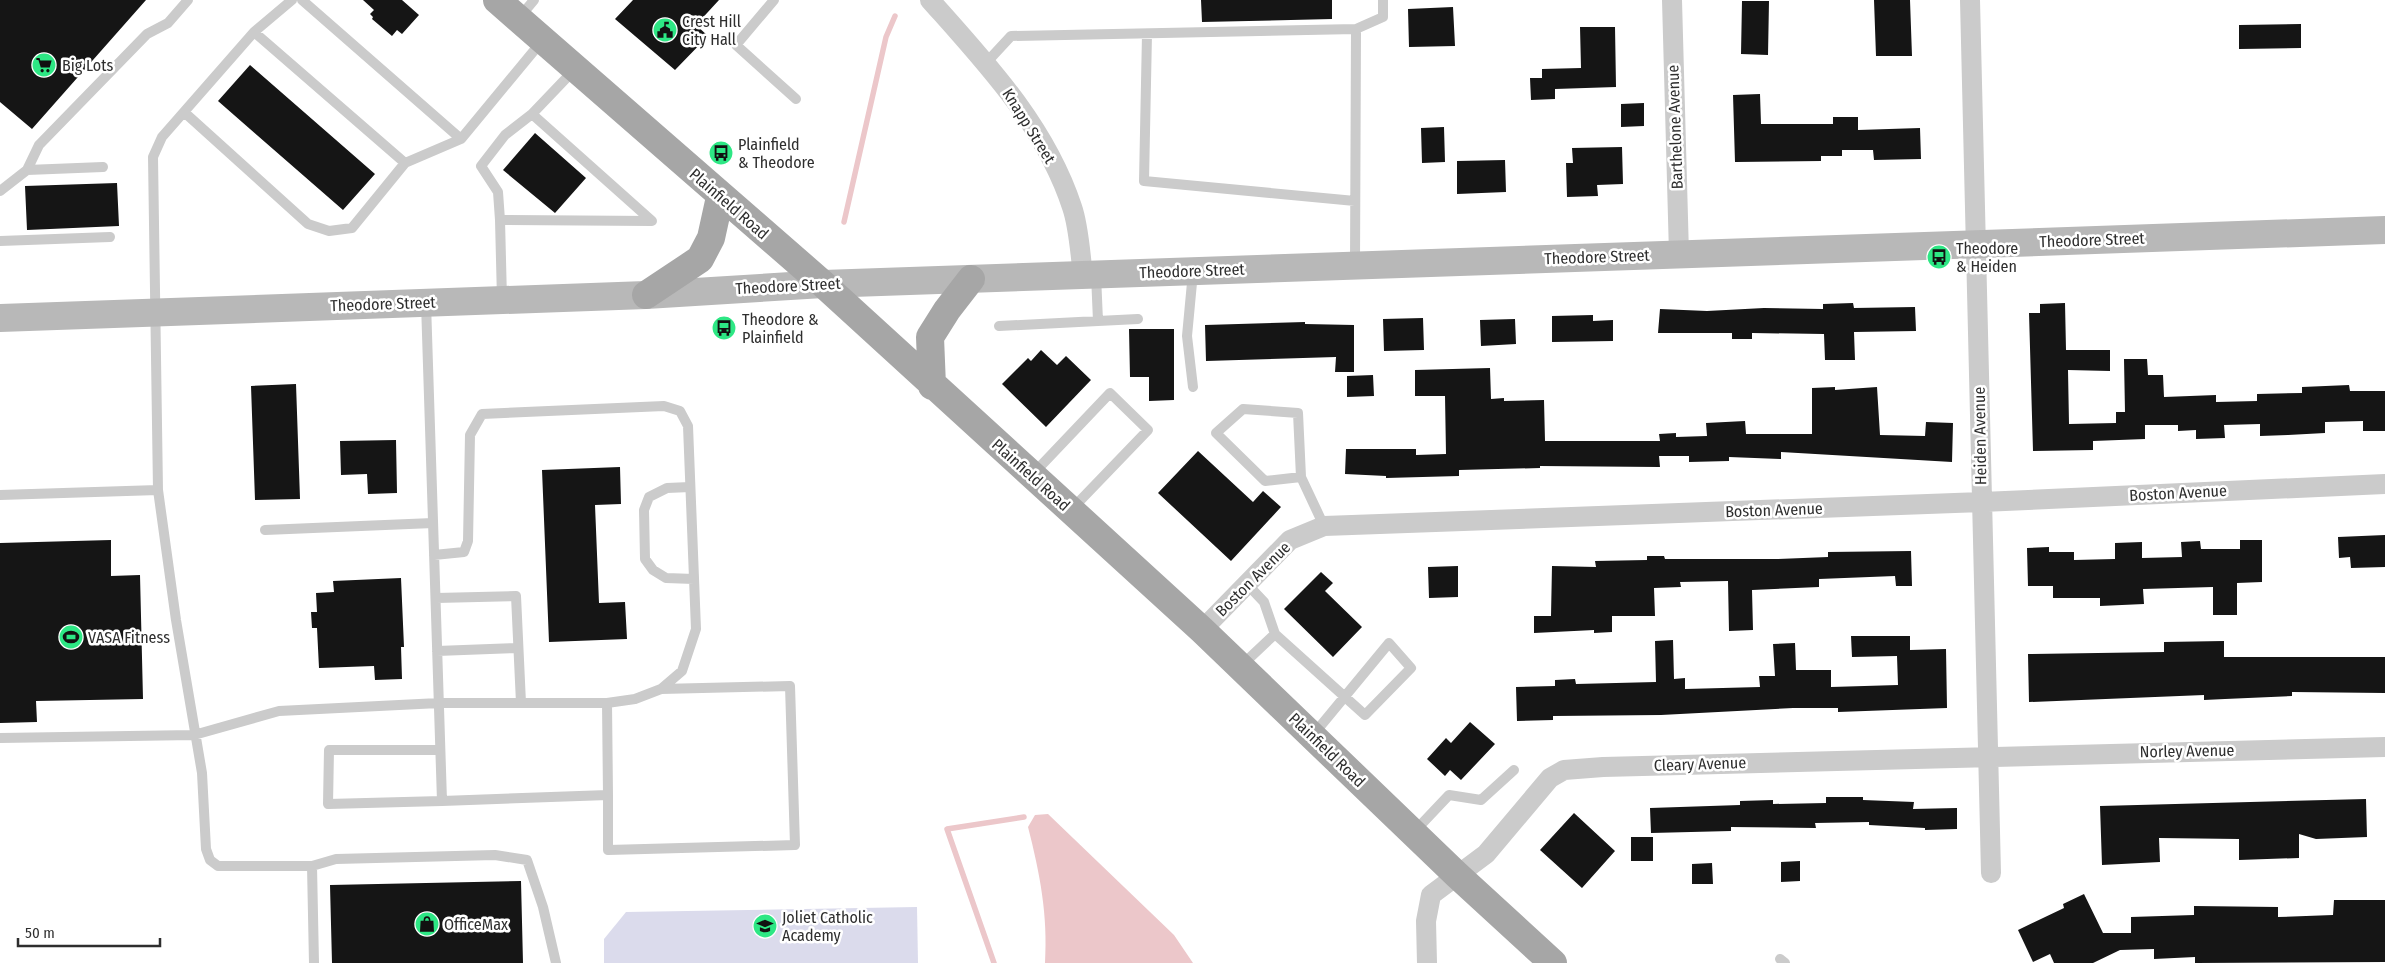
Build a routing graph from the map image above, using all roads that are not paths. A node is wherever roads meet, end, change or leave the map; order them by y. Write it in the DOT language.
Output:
graph roads {
  1 [pos="188,0"];
  2 [pos="292,0"];
  3 [pos="302,0"];
  4 [pos="497,0"];
  5 [pos="774,0"];
  6 [pos="930,0"];
  7 [pos="1383,0"];
  8 [pos="1672,0"];
  9 [pos="1970,0"];
  10 [pos="526,10"];
  11 [pos="1356,29"];
  12 [pos="254,32"];
  13 [pos="1147,34"];
  14 [pos="542,40"];
  15 [pos="986,64"];
  16 [pos="575,69"];
  17 [pos="796,99"];
  18 [pos="184,112"];
  19 [pos="532,114"];
  20 [pos="461,140"];
  21 [pos="406,163"];
  22 [pos="103,167"];
  23 [pos="26,170"];
  24 [pos="0,191"];
  25 [pos="720,197"];
  26 [pos="1355,201"];
  27 [pos="500,220"];
  28 [pos="2385,230"];
  29 [pos="110,237"];
  30 [pos="0,241"];
  31 [pos="1975,244"];
  32 [pos="1679,254"];
  33 [pos="1355,265"];
  34 [pos="1193,271"];
  35 [pos="1090,275"];
  36 [pos="971,279"];
  37 [pos="822,284"];
  38 [pos="646,295"];
  39 [pos="502,300"];
  40 [pos="426,302"];
  41 [pos="155,312"];
  42 [pos="0,318"];
  43 [pos="1138,319"];
  44 [pos="1098,321"];
  45 [pos="999,326"];
  46 [pos="932,386"];
  47 [pos="1193,387"];
  48 [pos="1032,476"];
  49 [pos="1301,477"];
  50 [pos="2385,484"];
  51 [pos="690,487"];
  52 [pos="158,490"];
  53 [pos="0,495"];
  54 [pos="1982,502"];
  55 [pos="1070,511"];
  56 [pos="433,523"];
  57 [pos="1324,526"];
  58 [pos="265,530"];
  59 [pos="434,555"];
  60 [pos="694,579"];
  61 [pos="1247,584"];
  62 [pos="436,598"];
  63 [pos="1202,630"];
  64 [pos="1275,634"];
  65 [pos="518,648"];
  66 [pos="437,651"];
  67 [pos="1241,667"];
  68 [pos="661,689"];
  69 [pos="1344,698"];
  70 [pos="439,703"];
  71 [pos="521,703"];
  72 [pos="607,704"];
  73 [pos="194,735"];
  74 [pos="1312,736"];
  75 [pos="0,738"];
  76 [pos="2385,747"];
  77 [pos="440,750"];
  78 [pos="1988,755"];
  79 [pos="1514,770"];
  80 [pos="608,795"];
  81 [pos="442,801"];
  82 [pos="1413,833"];
  83 [pos="312,866"];
  84 [pos="1991,873"];
  85 [pos="1457,875"];
  86 [pos="314,963"];
  87 [pos="556,963"];
  88 [pos="1427,963"];
  89 [pos="1552,963"];
  1 -- 23 [label="lane"];
  2 -- 12 [label="lane"];
  3 -- 20 [label="lane"];
  4 -- 10 [label="main road, Plainfield Road"];
  5 -- 17 [label="lane"];
  6 -- 15 [label="street, Knapp Street"];
  7 -- 11 [label="lane"];
  8 -- 32 [label="street, Barthelone Avenue"];
  9 -- 31 [label="street, Heiden Avenue"];
  10 -- 14 [label="main road, Plainfield Road"];
  11 -- 13 [label="lane"];
  11 -- 26 [label="lane"];
  12 -- 18 [label="lane"];
  12 -- 21 [label="lane"];
  13 -- 15 [label="lane"];
  13 -- 26 [label="lane"];
  14 -- 16 [label="main road, Plainfield Road"];
  14 -- 20 [label="lane"];
  15 -- 35 [label="street, Knapp Street"];
  16 -- 19 [label="lane"];
  16 -- 25 [label="main road, Plainfield Road"];
  18 -- 21 [label="lane"];
  18 -- 41 [label="lane"];
  19 -- 27 [label="lane"];
  19 -- 27 [label="lane"];
  20 -- 21 [label="lane"];
  22 -- 23 [label="lane"];
  23 -- 24 [label="lane"];
  25 -- 37 [label="main road, Plainfield Road"];
  25 -- 38 [label="main road"];
  26 -- 33 [label="lane"];
  27 -- 39 [label="lane"];
  28 -- 31 [label="main road, Theodore Street"];
  29 -- 30 [label="lane"];
  31 -- 32 [label="main road, Theodore Street"];
  31 -- 54 [label="street, Heiden Avenue"];
  32 -- 33 [label="main road, Theodore Street"];
  33 -- 34 [label="main road, Theodore Street"];
  34 -- 35 [label="main road, Theodore Street"];
  34 -- 47 [label="lane"];
  35 -- 36 [label="main road, Theodore Street"];
  35 -- 44 [label="lane"];
  36 -- 37 [label="main road, Theodore Street"];
  36 -- 46 [label="main road"];
  37 -- 38 [label="main road, Theodore Street"];
  37 -- 46 [label="main road, Plainfield Road"];
  38 -- 39 [label="main road, Theodore Street"];
  39 -- 40 [label="main road, Theodore Street"];
  40 -- 41 [label="main road, Theodore Street"];
  40 -- 56 [label="lane"];
  41 -- 42 [label="main road, Theodore Street"];
  41 -- 52 [label="lane"];
  43 -- 44 [label="lane"];
  44 -- 45 [label="lane"];
  46 -- 48 [label="main road, Plainfield Road"];
  48 -- 55 [label="main road, Plainfield Road"];
  48 -- 55 [label="lane"];
  49 -- 49 [label="lane"];
  49 -- 57 [label="lane"];
  50 -- 54 [label="street, Boston Avenue"];
  51 -- 59 [label="lane"];
  51 -- 60 [label="lane"];
  51 -- 60 [label="lane"];
  52 -- 53 [label="lane"];
  52 -- 73 [label="lane"];
  54 -- 57 [label="street, Boston Avenue"];
  54 -- 78 [label="street, Heiden Avenue"];
  55 -- 63 [label="main road, Plainfield Road"];
  56 -- 58 [label="lane"];
  56 -- 59 [label="lane"];
  57 -- 61 [label="street, Boston Avenue"];
  59 -- 62 [label="lane"];
  60 -- 68 [label="lane"];
  61 -- 63 [label="street, Boston Avenue"];
  61 -- 64 [label="lane"];
  62 -- 65 [label="lane"];
  62 -- 66 [label="lane"];
  63 -- 67 [label="main road, Plainfield Road"];
  64 -- 67 [label="lane"];
  64 -- 69 [label="lane"];
  65 -- 66 [label="lane"];
  65 -- 71 [label="lane"];
  66 -- 70 [label="lane"];
  67 -- 74 [label="main road, Plainfield Road"];
  68 -- 72 [label="lane"];
  68 -- 80 [label="lane"];
  69 -- 69 [label="lane"];
  69 -- 74 [label="lane"];
  70 -- 71 [label="lane"];
  70 -- 73 [label="lane"];
  70 -- 77 [label="lane"];
  71 -- 72 [label="lane"];
  72 -- 80 [label="lane"];
  73 -- 75 [label="lane"];
  73 -- 83 [label="lane"];
  74 -- 82 [label="main road, Plainfield Road"];
  76 -- 78 [label="street, Norley Avenue"];
  77 -- 81 [label="lane"];
  77 -- 81 [label="lane"];
  78 -- 84 [label="street, Heiden Avenue"];
  78 -- 85 [label="street, Cleary Avenue"];
  79 -- 82 [label="lane"];
  80 -- 81 [label="lane"];
  82 -- 85 [label="main road, Plainfield Road"];
  83 -- 86 [label="lane"];
  83 -- 87 [label="lane"];
  85 -- 88 [label="street, Cleary Avenue"];
  85 -- 89 [label="main road, Plainfield Road"];
}
